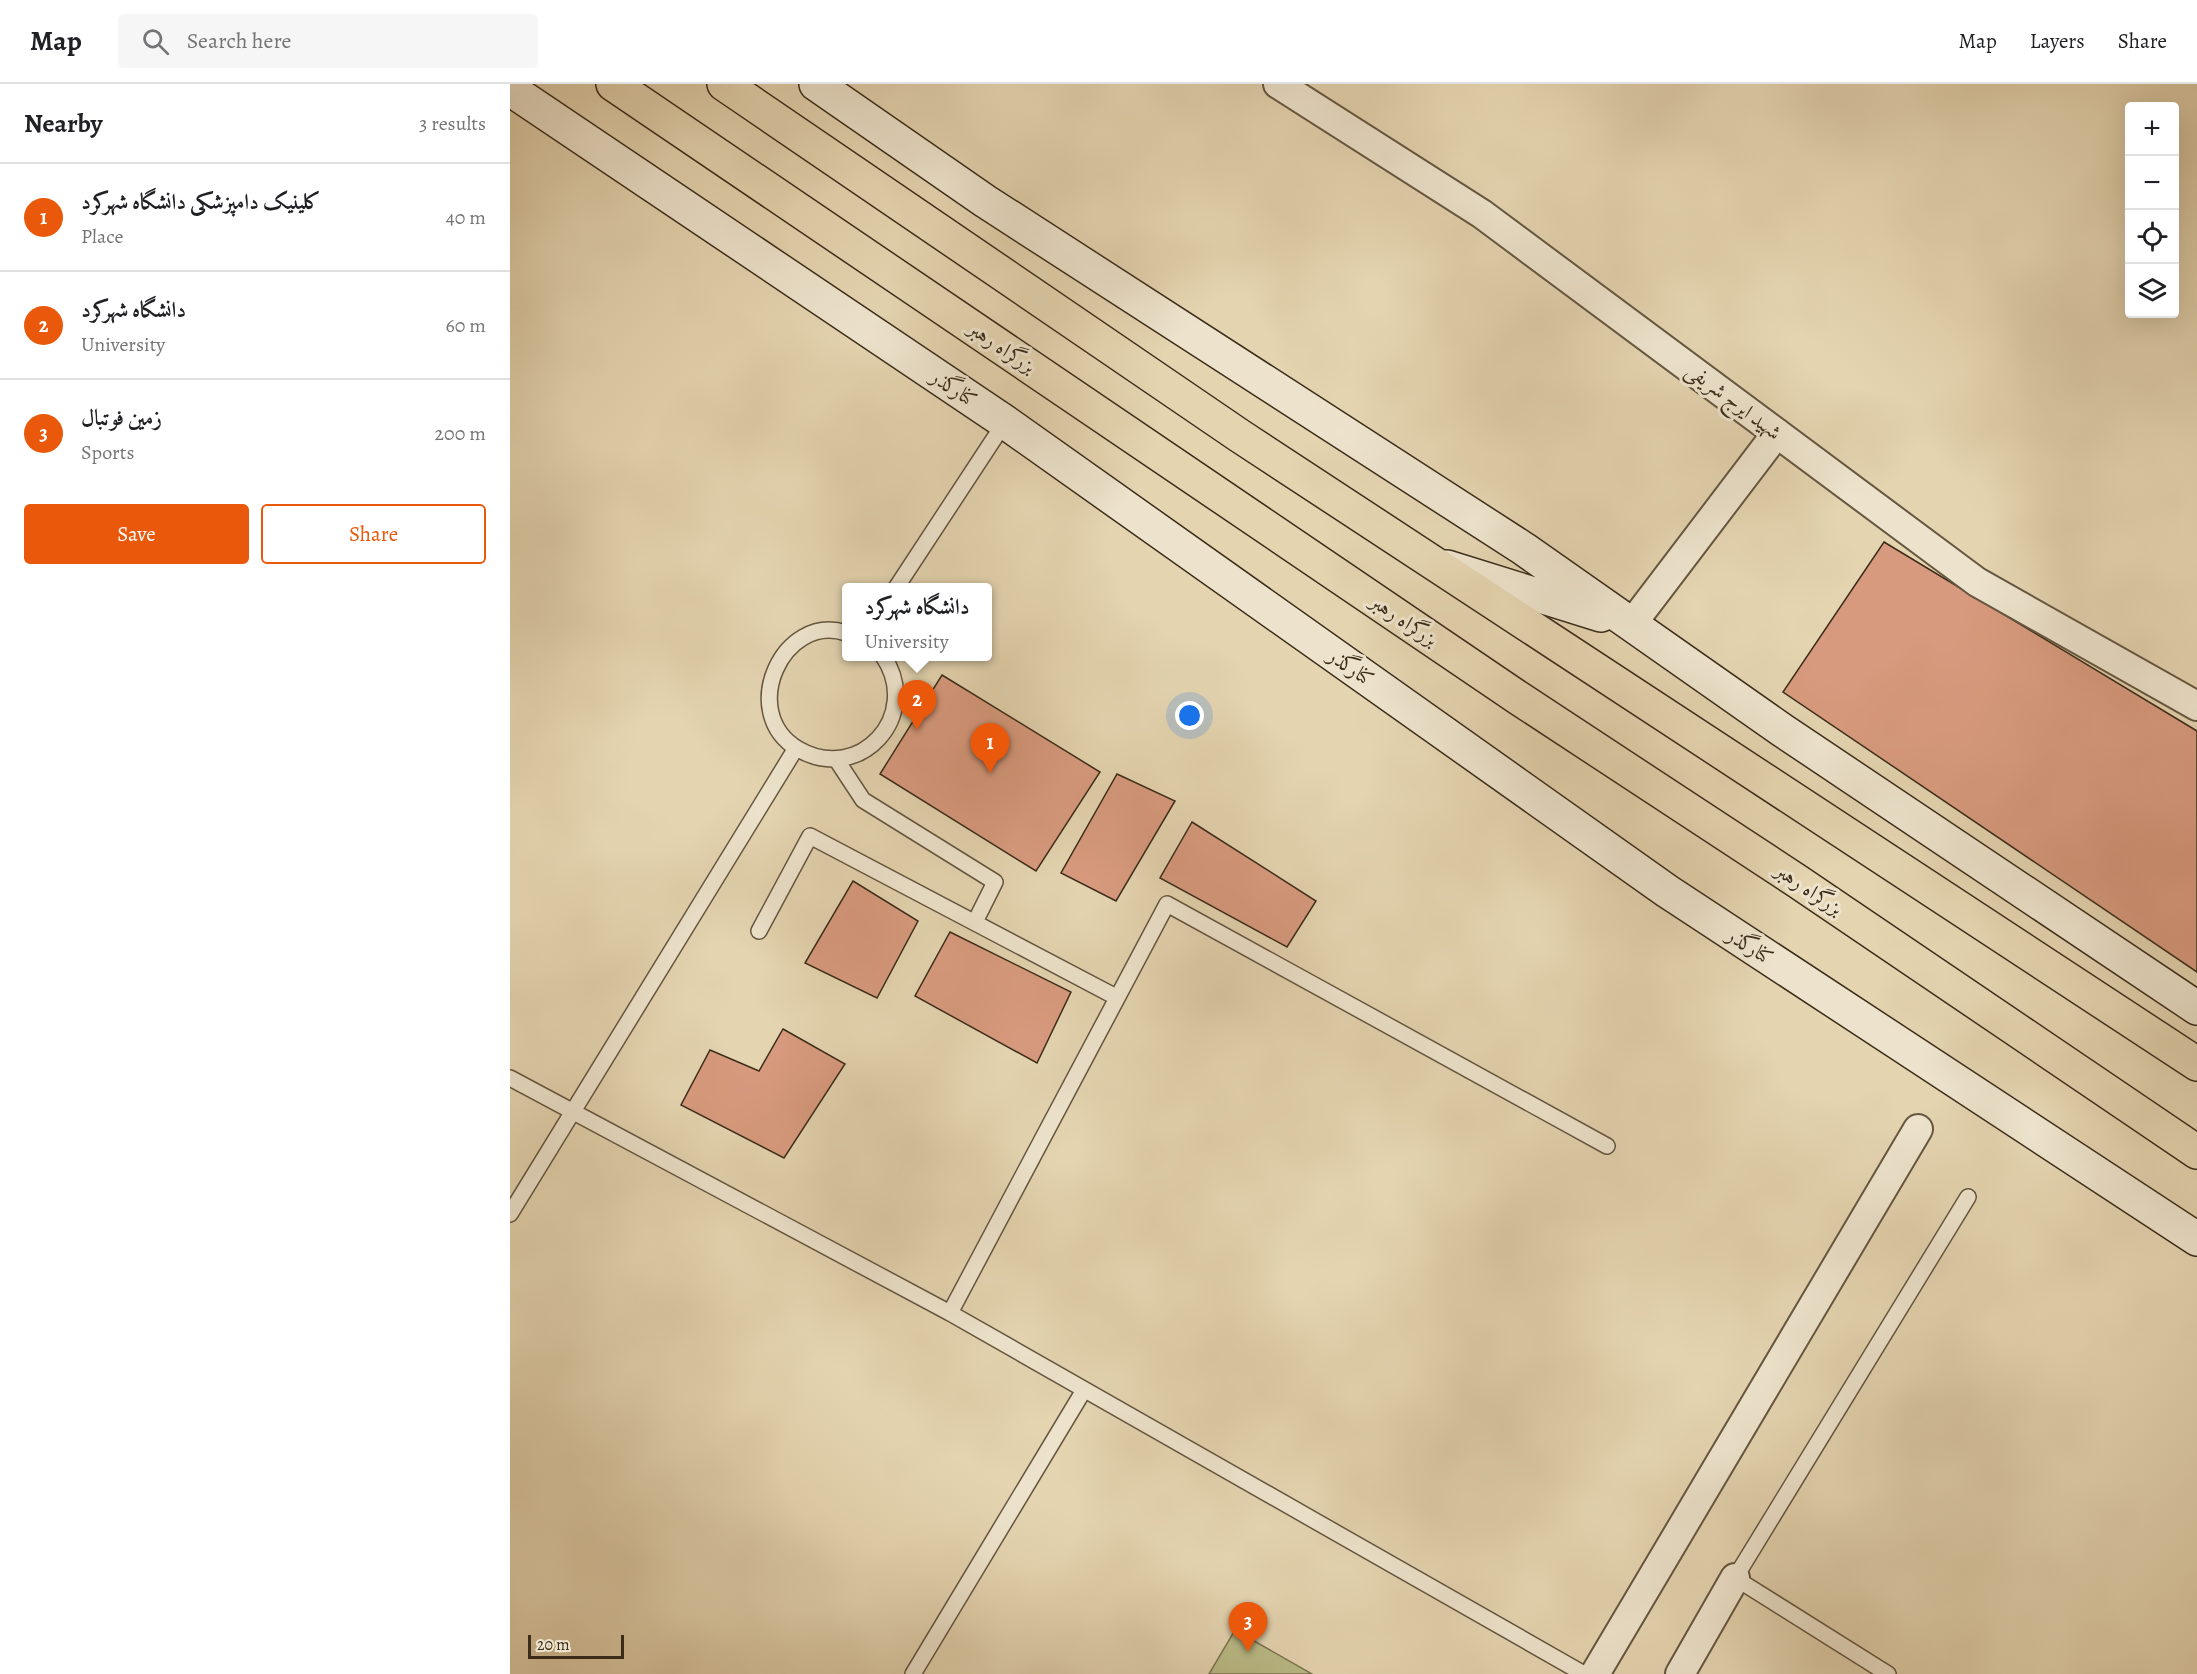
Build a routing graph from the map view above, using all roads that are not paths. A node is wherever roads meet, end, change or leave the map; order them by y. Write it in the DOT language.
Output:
graph roads {
  1 [pos="613,84"];
  2 [pos="724,84"];
  3 [pos="816,84"];
  4 [pos="1278,84"];
  5 [pos="510,89"];
  6 [pos="1005,422"];
  7 [pos="1777,433"];
  8 [pos="1434,562"];
  9 [pos="899,583"];
  10 [pos="1631,625"];
  11 [pos="842,633"];
  12 [pos="886,661"];
  13 [pos="2197,706"];
  14 [pos="796,748"];
  15 [pos="836,759"];
  16 [pos="975,922"];
  17 [pos="759,931"];
  18 [pos="1116,998"];
  19 [pos="2197,1008"];
  20 [pos="2197,1064"];
  21 [pos="510,1078"];
  22 [pos="573,1113"];
  23 [pos="1918,1129"];
  24 [pos="1607,1146"];
  25 [pos="2197,1152"];
  26 [pos="1968,1197"];
  27 [pos="510,1214"];
  28 [pos="2197,1239"];
  29 [pos="950,1313"];
  30 [pos="1084,1390"];
  31 [pos="1735,1578"];
  32 [pos="913,1674"];
  33 [pos="1584,1674"];
  34 [pos="1595,1674"];
  35 [pos="1680,1674"];
  36 [pos="1888,1674"];
  1 -- 25 [label="highway, بزرگراه رهبر"];
  2 -- 8 [label="highway"];
  3 -- 10 [label="main road"];
  4 -- 7 [label="street, شهید ایرج شریفی"];
  5 -- 6 [label="main road, کنارگذر"];
  6 -- 9 [label="lane"];
  6 -- 28 [label="main road, کنارگذر"];
  7 -- 10 [label="street"];
  7 -- 13 [label="street, شهید ایرج شریفی"];
  8 -- 10 [label="main road"];
  8 -- 20 [label="highway"];
  10 -- 19 [label="main road"];
  11 -- 14 [label="lane"];
  12 -- 15 [label="lane"];
  14 -- 15 [label="lane"];
  14 -- 22 [label="lane"];
  15 -- 16 [label="lane"];
  16 -- 17 [label="lane"];
  16 -- 18 [label="lane"];
  18 -- 24 [label="lane"];
  18 -- 29 [label="lane"];
  21 -- 22 [label="lane"];
  22 -- 27 [label="lane"];
  22 -- 29 [label="lane"];
  23 -- 34 [label="street"];
  26 -- 31 [label="lane"];
  29 -- 30 [label="lane"];
  30 -- 32 [label="lane"];
  30 -- 33 [label="lane"];
  31 -- 35 [label="street"];
  31 -- 36 [label="lane"];
}
